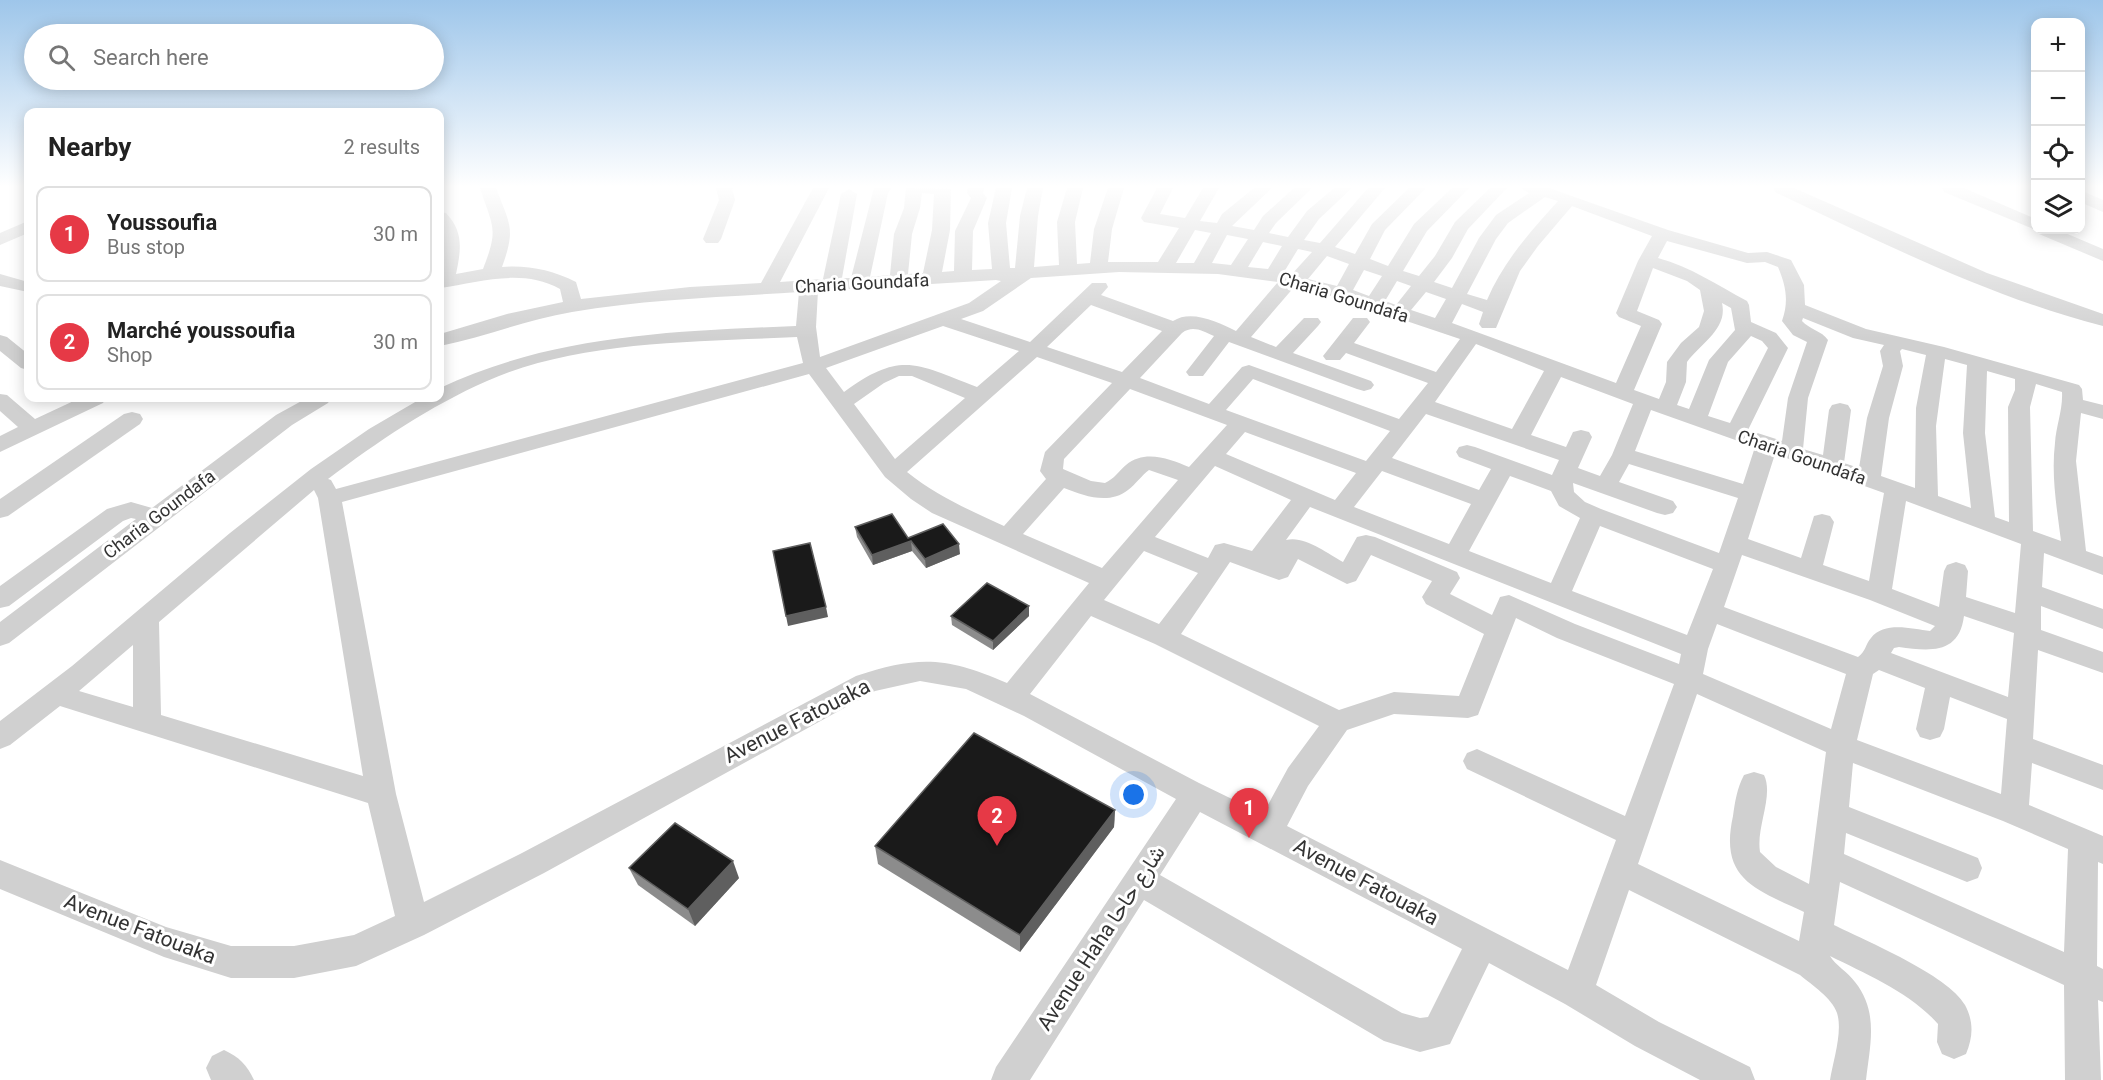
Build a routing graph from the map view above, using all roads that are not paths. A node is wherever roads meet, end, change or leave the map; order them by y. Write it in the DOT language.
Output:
graph roads {
  1 [pos="453,238"];
  2 [pos="502,238"];
  3 [pos="794,238"];
  4 [pos="835,238"];
  5 [pos="868,238"];
  6 [pos="903,238"];
  7 [pos="939,238"];
  8 [pos="964,238"];
  9 [pos="999,238"];
  10 [pos="1027,238"];
  11 [pos="1067,238"];
  12 [pos="1102,238"];
  13 [pos="1181,238"];
  14 [pos="1217,238"];
  15 [pos="1256,238"];
  16 [pos="1272,238"];
  17 [pos="1296,238"];
  18 [pos="1332,238"];
  19 [pos="1372,238"];
  20 [pos="1414,238"];
  21 [pos="1454,238"];
  22 [pos="1488,238"];
  23 [pos="1534,238"];
  24 [pos="1660,238"];
  25 [pos="1678,238"];
  26 [pos="1891,238"];
  27 [pos="2064,238"];
  28 [pos="1293,242"];
  29 [pos="1323,249"];
  30 [pos="2103,256"];
  31 [pos="1360,260"];
  32 [pos="1647,261"];
  33 [pos="1165,266"];
  34 [pos="1119,267"];
  35 [pos="1098,268"];
  36 [pos="1200,268"];
  37 [pos="1068,271"];
  38 [pos="1236,271"];
  39 [pos="1393,273"];
  40 [pos="1024,274"];
  41 [pos="490,275"];
  42 [pos="1002,276"];
  43 [pos="444,278"];
  44 [pos="963,278"];
  45 [pos="1287,278"];
  46 [pos="0,279"];
  47 [pos="931,280"];
  48 [pos="444,282"];
  49 [pos="898,282"];
  50 [pos="859,284"];
  51 [pos="1423,284"];
  52 [pos="24,286"];
  53 [pos="820,286"];
  54 [pos="768,288"];
  55 [pos="1709,288"];
  56 [pos="1342,293"];
  57 [pos="1455,295"];
  58 [pos="1088,297"];
  59 [pos="1374,304"];
  60 [pos="573,306"];
  61 [pos="1493,309"];
  62 [pos="1796,309"];
  63 [pos="1400,313"];
  64 [pos="942,319"];
  65 [pos="2103,320"];
  66 [pos="1311,322"];
  67 [pos="1360,322"];
  68 [pos="1742,324"];
  69 [pos="1440,327"];
  70 [pos="1175,329"];
  71 [pos="805,331"];
  72 [pos="1233,336"];
  73 [pos="444,339"];
  74 [pos="1478,339"];
  75 [pos="0,341"];
  76 [pos="1897,342"];
  77 [pos="1341,345"];
  78 [pos="1034,349"];
  79 [pos="1937,351"];
  80 [pos="1273,353"];
  81 [pos="24,361"];
  82 [pos="1977,362"];
  83 [pos="814,366"];
  84 [pos="1556,368"];
  85 [pos="1322,370"];
  86 [pos="1249,371"];
  87 [pos="1196,372"];
  88 [pos="2026,375"];
  89 [pos="1125,380"];
  90 [pos="1440,380"];
  91 [pos="1364,384"];
  92 [pos="1622,393"];
  93 [pos="444,394"];
  94 [pos="980,396"];
  95 [pos="0,400"];
  96 [pos="80,402"];
  97 [pos="314,402"];
  98 [pos="430,402"];
  99 [pos="842,403"];
  100 [pos="2073,404"];
  101 [pos="1422,405"];
  102 [pos="1655,405"];
  103 [pos="1840,410"];
  104 [pos="2103,412"];
  105 [pos="1212,413"];
  106 [pos="132,419"];
  107 [pos="1696,419"];
  108 [pos="1240,424"];
  109 [pos="1403,428"];
  110 [pos="33,429"];
  111 [pos="1736,433"];
  112 [pos="1518,438"];
  113 [pos="0,445"];
  114 [pos="1779,449"];
  115 [pos="1467,452"];
  116 [pos="1623,455"];
  117 [pos="1211,456"];
  118 [pos="1570,463"];
  119 [pos="1373,466"];
  120 [pos="1504,466"];
  121 [pos="1832,467"];
  122 [pos="893,472"];
  123 [pos="318,475"];
  124 [pos="1191,477"];
  125 [pos="1060,478"];
  126 [pos="1869,480"];
  127 [pos="1606,486"];
  128 [pos="1896,489"];
  129 [pos="1750,494"];
  130 [pos="1305,497"];
  131 [pos="330,498"];
  132 [pos="1484,500"];
  133 [pos="1927,502"];
  134 [pos="1665,507"];
  135 [pos="0,510"];
  136 [pos="1340,510"];
  137 [pos="1593,515"];
  138 [pos="156,517"];
  139 [pos="1822,522"];
  140 [pos="1984,523"];
  141 [pos="1007,537"];
  142 [pos="2027,538"];
  143 [pos="1140,540"];
  144 [pos="1455,554"];
  145 [pos="1730,554"];
  146 [pos="2075,556"];
  147 [pos="1257,562"];
  148 [pos="2103,566"];
  149 [pos="1214,570"];
  150 [pos="1810,570"];
  151 [pos="1956,571"];
  152 [pos="1105,580"];
  153 [pos="2030,592"];
  154 [pos="1879,594"];
  155 [pos="1558,595"];
  156 [pos="0,599"];
  157 [pos="1086,603"];
  158 [pos="1709,611"];
  159 [pos="1951,612"];
  160 [pos="2103,619"];
  161 [pos="146,620"];
  162 [pos="1499,630"];
  163 [pos="2029,632"];
  164 [pos="2,633"];
  165 [pos="1164,637"];
  166 [pos="1695,648"];
  167 [pos="2103,663"];
  168 [pos="1868,664"];
  169 [pos="1689,679"];
  170 [pos="1939,683"];
  171 [pos="58,695"];
  172 [pos="1012,697"];
  173 [pos="2020,713"];
  174 [pos="1336,722"];
  175 [pos="147,723"];
  176 [pos="1930,729"];
  177 [pos="0,737"];
  178 [pos="2018,745"];
  179 [pos="1841,746"];
  180 [pos="1477,761"];
  181 [pos="2103,778"];
  182 [pos="1754,784"];
  183 [pos="381,794"];
  184 [pos="1194,796"];
  185 [pos="2014,812"];
  186 [pos="1833,814"];
  187 [pos="1269,832"];
  188 [pos="1634,834"];
  189 [pos="2093,846"];
  190 [pos="1828,861"];
  191 [pos="1967,868"];
  192 [pos="1621,871"];
  193 [pos="0,874"];
  194 [pos="1139,880"];
  195 [pos="413,924"];
  196 [pos="1818,934"];
  197 [pos="1482,943"];
  198 [pos="2092,981"];
  199 [pos="1576,992"];
  200 [pos="1954,1042"];
  201 [pos="1009,1080"];
  202 [pos="1737,1080"];
  203 [pos="1848,1080"];
  204 [pos="2083,1080"];
  1 -- 43 [label="street"];
  2 -- 41 [label="street"];
  3 -- 54 [label="street"];
  4 -- 53 [label="street"];
  5 -- 50 [label="street"];
  6 -- 49 [label="street"];
  7 -- 47 [label="street"];
  8 -- 44 [label="street"];
  9 -- 42 [label="street"];
  10 -- 40 [label="street"];
  11 -- 37 [label="street"];
  12 -- 35 [label="street"];
  13 -- 33 [label="street"];
  14 -- 36 [label="street"];
  15 -- 38 [label="street"];
  16 -- 28 [label="street"];
  17 -- 28 [label="street"];
  18 -- 29 [label="street"];
  19 -- 31 [label="street"];
  20 -- 39 [label="street"];
  21 -- 51 [label="street"];
  22 -- 57 [label="street"];
  23 -- 61 [label="street"];
  24 -- 32 [label="street"];
  25 -- 62 [label="street"];
  26 -- 65 [label="street"];
  27 -- 30 [label="street"];
  28 -- 29 [label="street"];
  28 -- 45 [label="street"];
  29 -- 31 [label="street"];
  29 -- 45 [label="street"];
  31 -- 39 [label="street"];
  31 -- 56 [label="street"];
  32 -- 55 [label="street"];
  32 -- 92 [label="street"];
  33 -- 34 [label="street, Charia Goundafa"];
  33 -- 36 [label="street, Charia Goundafa"];
  34 -- 35 [label="street, Charia Goundafa"];
  34 -- 58 [label="street"];
  35 -- 37 [label="street, Charia Goundafa"];
  36 -- 38 [label="street, Charia Goundafa"];
  37 -- 40 [label="street, Charia Goundafa"];
  38 -- 45 [label="street, Charia Goundafa"];
  39 -- 51 [label="street"];
  39 -- 59 [label="street"];
  40 -- 42 [label="street, Charia Goundafa"];
  40 -- 64 [label="street"];
  41 -- 48 [label="street"];
  41 -- 60 [label="street"];
  42 -- 44 [label="street, Charia Goundafa"];
  44 -- 47 [label="street, Charia Goundafa"];
  45 -- 56 [label="street, Charia Goundafa"];
  45 -- 72 [label="street"];
  46 -- 52 [label="street"];
  47 -- 49 [label="street, Charia Goundafa"];
  49 -- 50 [label="street, Charia Goundafa"];
  50 -- 53 [label="street, Charia Goundafa"];
  51 -- 57 [label="street"];
  51 -- 63 [label="street"];
  53 -- 54 [label="street, Charia Goundafa"];
  53 -- 71 [label="street"];
  54 -- 60 [label="street, Charia Goundafa"];
  55 -- 68 [label="street"];
  55 -- 102 [label="street"];
  56 -- 59 [label="street, Charia Goundafa"];
  57 -- 61 [label="street"];
  57 -- 69 [label="street"];
  58 -- 70 [label="street"];
  58 -- 78 [label="street"];
  59 -- 63 [label="street, Charia Goundafa"];
  60 -- 73 [label="street, Charia Goundafa"];
  61 -- 74 [label="street"];
  62 -- 76 [label="street"];
  62 -- 114 [label="street"];
  63 -- 69 [label="street, Charia Goundafa"];
  64 -- 78 [label="street"];
  64 -- 83 [label="street"];
  66 -- 80 [label="street"];
  67 -- 77 [label="street"];
  68 -- 107 [label="street"];
  68 -- 111 [label="street"];
  69 -- 74 [label="street, Charia Goundafa"];
  70 -- 72 [label="street"];
  70 -- 89 [label="street"];
  71 -- 83 [label="street"];
  71 -- 93 [label="street"];
  72 -- 80 [label="street"];
  72 -- 87 [label="street"];
  74 -- 84 [label="street, Charia Goundafa"];
  74 -- 90 [label="street"];
  75 -- 81 [label="street"];
  76 -- 79 [label="street"];
  76 -- 126 [label="street"];
  77 -- 85 [label="street"];
  77 -- 90 [label="street"];
  78 -- 89 [label="street"];
  78 -- 94 [label="street"];
  79 -- 82 [label="street"];
  79 -- 133 [label="street"];
  80 -- 85 [label="street"];
  80 -- 86 [label="street"];
  82 -- 88 [label="street"];
  82 -- 140 [label="street"];
  83 -- 99 [label="street"];
  83 -- 131 [label="street"];
  84 -- 92 [label="street, Charia Goundafa"];
  84 -- 112 [label="street"];
  85 -- 91 [label="street"];
  86 -- 105 [label="street"];
  86 -- 109 [label="street"];
  88 -- 100 [label="street"];
  88 -- 142 [label="street"];
  89 -- 105 [label="street"];
  89 -- 125 [label="street"];
  90 -- 101 [label="street"];
  92 -- 102 [label="street, Charia Goundafa"];
  94 -- 99 [label="street"];
  94 -- 122 [label="street"];
  95 -- 110 [label="street"];
  96 -- 110 [label="street"];
  97 -- 138 [label="street, Charia Goundafa"];
  98 -- 123 [label="street"];
  99 -- 122 [label="street"];
  100 -- 104 [label="street"];
  100 -- 146 [label="street"];
  101 -- 109 [label="street"];
  101 -- 112 [label="street"];
  102 -- 107 [label="street, Charia Goundafa"];
  102 -- 116 [label="street"];
  103 -- 121 [label="street"];
  105 -- 108 [label="street"];
  106 -- 135 [label="street"];
  107 -- 111 [label="street, Charia Goundafa"];
  108 -- 117 [label="street"];
  108 -- 119 [label="street"];
  109 -- 119 [label="street"];
  110 -- 113 [label="street"];
  111 -- 114 [label="street, Charia Goundafa"];
  112 -- 118 [label="street"];
  114 -- 121 [label="street, Charia Goundafa"];
  114 -- 129 [label="street"];
  115 -- 120 [label="street"];
  116 -- 127 [label="street"];
  116 -- 129 [label="street"];
  117 -- 124 [label="street"];
  117 -- 130 [label="street"];
  118 -- 120 [label="street"];
  118 -- 127 [label="street"];
  118 -- 137 [label="street"];
  119 -- 132 [label="street"];
  119 -- 136 [label="street"];
  120 -- 132 [label="street"];
  121 -- 126 [label="street, Charia Goundafa"];
  122 -- 141 [label="street"];
  123 -- 131 [label="street"];
  123 -- 161 [label="street"];
  124 -- 125 [label="street"];
  124 -- 143 [label="street"];
  125 -- 141 [label="street"];
  126 -- 128 [label="street, Charia Goundafa"];
  127 -- 134 [label="street"];
  128 -- 133 [label="street, Charia Goundafa"];
  128 -- 154 [label="street"];
  129 -- 145 [label="street"];
  130 -- 136 [label="street"];
  130 -- 147 [label="street"];
  131 -- 183 [label="street"];
  132 -- 144 [label="street"];
  133 -- 140 [label="street, Charia Goundafa"];
  136 -- 144 [label="street"];
  137 -- 145 [label="street"];
  137 -- 155 [label="street"];
  138 -- 156 [label="street"];
  138 -- 164 [label="street, Charia Goundafa"];
  139 -- 150 [label="street"];
  140 -- 142 [label="street, Charia Goundafa"];
  141 -- 152 [label="street"];
  142 -- 146 [label="street, Charia Goundafa"];
  142 -- 153 [label="street"];
  143 -- 149 [label="street"];
  143 -- 152 [label="street"];
  144 -- 155 [label="street"];
  145 -- 150 [label="street"];
  145 -- 158 [label="street"];
  146 -- 148 [label="street, Charia Goundafa"];
  147 -- 149 [label="street"];
  147 -- 162 [label="street"];
  149 -- 165 [label="street"];
  150 -- 154 [label="street"];
  151 -- 159 [label="street"];
  152 -- 157 [label="street"];
  153 -- 160 [label="street"];
  153 -- 163 [label="street"];
  154 -- 159 [label="street"];
  155 -- 166 [label="street"];
  157 -- 165 [label="street"];
  157 -- 172 [label="street"];
  158 -- 166 [label="street"];
  158 -- 168 [label="street"];
  159 -- 163 [label="street"];
  159 -- 168 [label="street"];
  161 -- 171 [label="street"];
  161 -- 175 [label="street"];
  162 -- 169 [label="street"];
  162 -- 174 [label="street"];
  163 -- 167 [label="street"];
  163 -- 173 [label="street"];
  165 -- 174 [label="street"];
  166 -- 169 [label="street"];
  168 -- 170 [label="street"];
  168 -- 179 [label="street"];
  169 -- 179 [label="street"];
  169 -- 188 [label="street"];
  170 -- 173 [label="street"];
  170 -- 176 [label="street"];
  171 -- 175 [label="street"];
  171 -- 177 [label="street"];
  172 -- 184 [label="street, Avenue Fatouaka"];
  172 -- 195 [label="street, Avenue Fatouaka"];
  173 -- 178 [label="street"];
  174 -- 187 [label="street"];
  175 -- 183 [label="street"];
  178 -- 181 [label="street"];
  178 -- 185 [label="street"];
  179 -- 185 [label="street"];
  179 -- 186 [label="street"];
  180 -- 188 [label="street"];
  182 -- 196 [label="street"];
  183 -- 195 [label="street"];
  184 -- 187 [label="street, Avenue Fatouaka"];
  184 -- 194 [label="street, Avenue Haha شارع حاحا"];
  185 -- 189 [label="street"];
  186 -- 190 [label="street"];
  186 -- 191 [label="street"];
  187 -- 197 [label="street, Avenue Fatouaka"];
  188 -- 192 [label="street"];
  189 -- 198 [label="street"];
  190 -- 196 [label="street"];
  190 -- 198 [label="street"];
  192 -- 196 [label="street"];
  192 -- 199 [label="street"];
  193 -- 195 [label="street, Avenue Fatouaka"];
  194 -- 197 [label="street"];
  194 -- 201 [label="street, Avenue Haha شارع حاحا"];
  196 -- 200 [label="street"];
  196 -- 203 [label="street"];
  197 -- 199 [label="street, Avenue Fatouaka"];
  198 -- 204 [label="street"];
  199 -- 202 [label="street, Avenue Fatouaka"];
}
